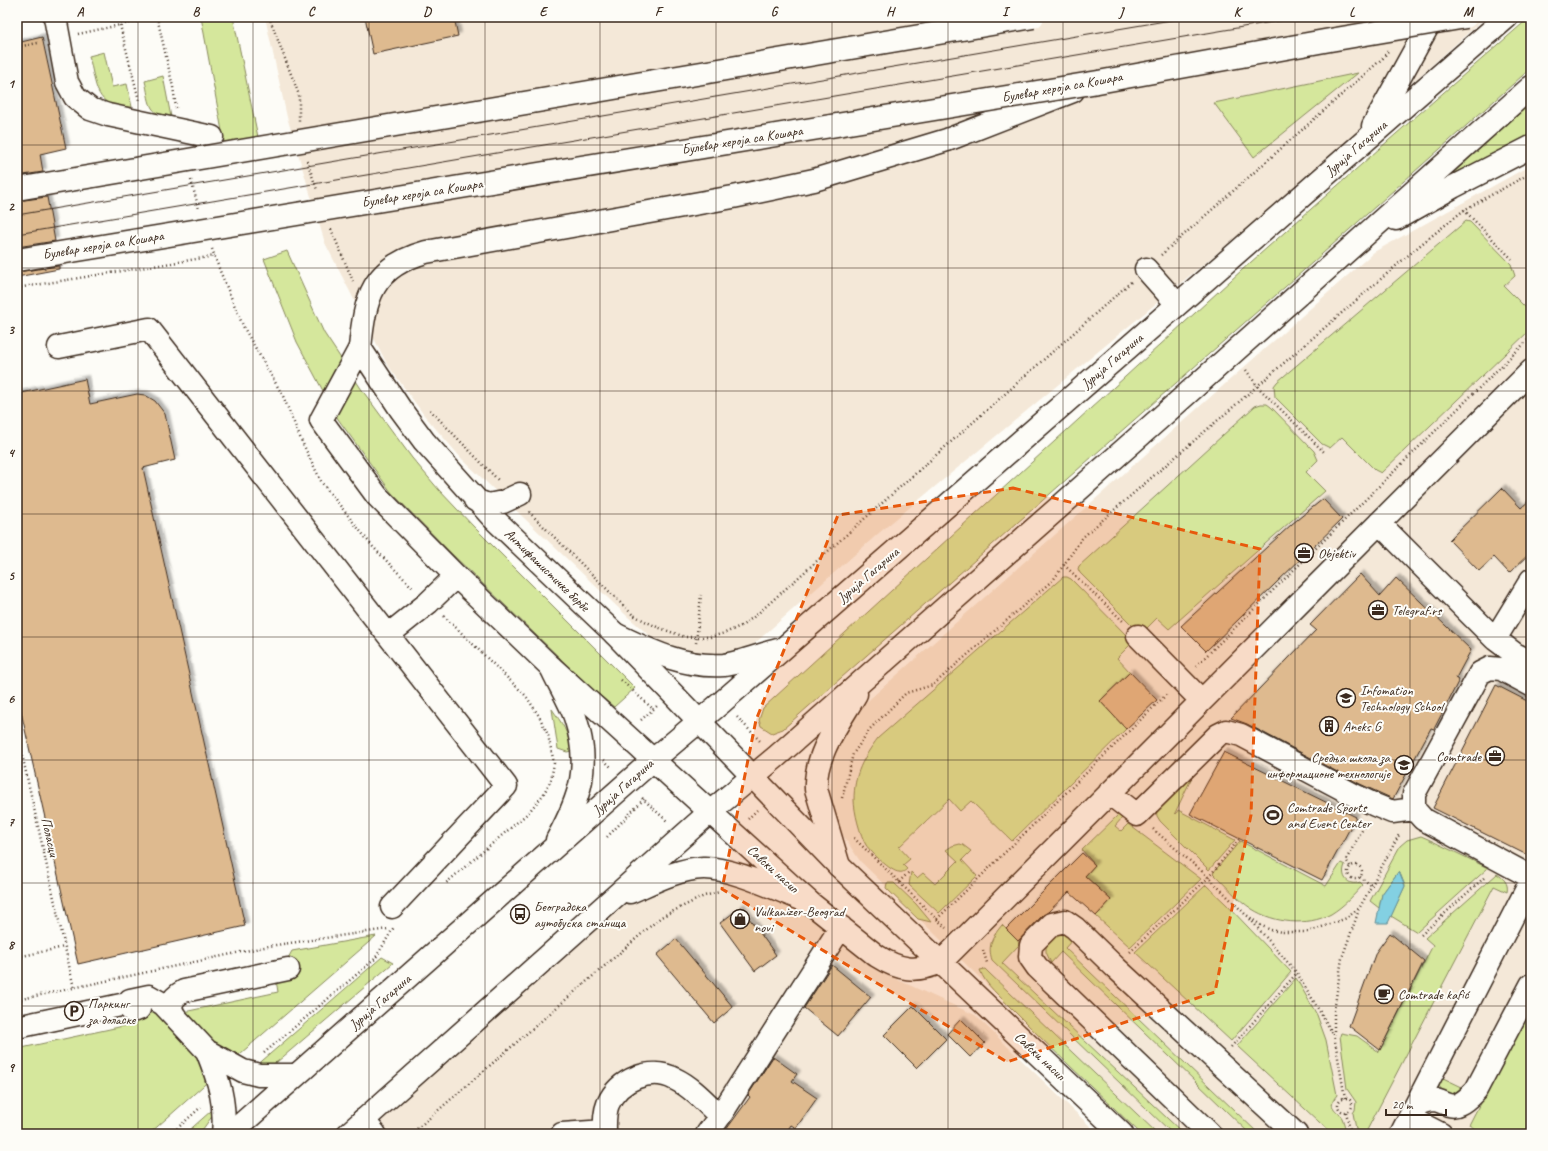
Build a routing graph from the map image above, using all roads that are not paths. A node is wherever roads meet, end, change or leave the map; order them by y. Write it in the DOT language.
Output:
graph roads {
  1 [pos="54,17"];
  2 [pos="1032,17"];
  3 [pos="1433,17"];
  4 [pos="1466,17"];
  5 [pos="1507,17"];
  6 [pos="1098,82"];
  7 [pos="1531,87"];
  8 [pos="212,137"];
  9 [pos="1363,142"];
  10 [pos="1531,147"];
  11 [pos="17,189"];
  12 [pos="1359,240"];
  13 [pos="17,260"];
  14 [pos="1146,269"];
  15 [pos="1178,304"];
  16 [pos="59,347"];
  17 [pos="360,348"];
  18 [pos="1531,371"];
  19 [pos="475,500"];
  20 [pos="1379,523"];
  21 [pos="511,536"];
  22 [pos="456,576"];
  23 [pos="1531,580"];
  24 [pos="615,634"];
  25 [pos="388,635"];
  26 [pos="1138,636"];
  27 [pos="1496,639"];
  28 [pos="783,649"];
  29 [pos="1531,662"];
  30 [pos="550,667"];
  31 [pos="867,676"];
  32 [pos="1531,685"];
  33 [pos="1201,700"];
  34 [pos="699,722"];
  35 [pos="653,760"];
  36 [pos="753,777"];
  37 [pos="1109,793"];
  38 [pos="1414,809"];
  39 [pos="710,812"];
  40 [pos="551,852"];
  41 [pos="839,866"];
  42 [pos="1531,877"];
  43 [pos="1531,881"];
  44 [pos="614,898"];
  45 [pos="809,902"];
  46 [pos="1531,918"];
  47 [pos="395,919"];
  48 [pos="1510,921"];
  49 [pos="841,927"];
  50 [pos="941,962"];
  51 [pos="288,969"];
  52 [pos="1531,985"];
  53 [pos="177,1018"];
  54 [pos="17,1026"];
  55 [pos="207,1051"];
  56 [pos="296,1075"];
  57 [pos="720,1116"];
  58 [pos="1409,1119"];
  59 [pos="362,1130"];
  60 [pos="605,1132"];
  61 [pos="223,1134"];
  62 [pos="230,1134"];
  63 [pos="562,1134"];
  64 [pos="707,1134"];
  65 [pos="1122,1134"];
  66 [pos="1210,1134"];
  67 [pos="1296,1134"];
  68 [pos="1441,1134"];
  1 -- 8 [label="main road"];
  2 -- 11 [label="main road, bridge"];
  3 -- 9 [label="main road"];
  4 -- 6 [label="main road, Булевар хероја са Кошара, bridge"];
  5 -- 9 [label="main road, Јурија Гагарина"];
  6 -- 13 [label="main road, Булевар хероја са Кошара, bridge"];
  6 -- 17 [label="main road, bridge"];
  7 -- 12 [label="main road"];
  9 -- 15 [label="main road, Јурија Гагарина"];
  10 -- 12 [label="main road"];
  12 -- 31 [label="main road"];
  14 -- 15 [label="main road"];
  15 -- 28 [label="main road, Јурија Гагарина"];
  16 -- 25 [label="main road"];
  17 -- 19 [label="main road, Антифашистичке борбе"];
  17 -- 22 [label="main road"];
  18 -- 20 [label="main road"];
  19 -- 21 [label="main road, Антифашистичке борбе"];
  19 -- 21 [label="main road"];
  20 -- 27 [label="main road"];
  20 -- 33 [label="main road"];
  21 -- 24 [label="main road, Антифашистичке борбе"];
  22 -- 25 [label="main road"];
  22 -- 30 [label="main road"];
  23 -- 27 [label="main road"];
  24 -- 28 [label="main road"];
  24 -- 34 [label="main road, Антифашистичке борбе"];
  25 -- 47 [label="main road"];
  26 -- 33 [label="main road"];
  27 -- 29 [label="main road"];
  28 -- 34 [label="main road, Јурија Гагарина"];
  30 -- 35 [label="main road"];
  30 -- 40 [label="main road"];
  31 -- 36 [label="main road"];
  31 -- 41 [label="main road"];
  32 -- 38 [label="main road"];
  33 -- 37 [label="main road"];
  34 -- 35 [label="main road, Јурија Гагарина"];
  34 -- 36 [label="main road, Антифашистичке борбе"];
  35 -- 39 [label="main road"];
  35 -- 40 [label="main road, Јурија Гагарина"];
  36 -- 39 [label="main road"];
  36 -- 41 [label="main road, Савски насип"];
  37 -- 38 [label="main road"];
  37 -- 50 [label="main road"];
  38 -- 42 [label="main road"];
  39 -- 44 [label="main road"];
  39 -- 45 [label="main road, Савски насип"];
  40 -- 56 [label="main road, Јурија Гагарина"];
  41 -- 50 [label="main road, Савски насип"];
  43 -- 48 [label="main road"];
  44 -- 45 [label="main road"];
  44 -- 59 [label="main road"];
  45 -- 49 [label="main road, Савски насип"];
  46 -- 48 [label="main road"];
  48 -- 58 [label="main road"];
  49 -- 50 [label="main road, Савски насип"];
  49 -- 57 [label="main road"];
  50 -- 65 [label="main road, Савски насип"];
  51 -- 53 [label="main road"];
  52 -- 58 [label="main road"];
  53 -- 54 [label="main road"];
  53 -- 55 [label="main road"];
  55 -- 56 [label="main road"];
  55 -- 61 [label="main road"];
  56 -- 62 [label="main road, Јурија Гагарина"];
  57 -- 60 [label="main road"];
  57 -- 64 [label="main road"];
  58 -- 68 [label="main road"];
  60 -- 63 [label="main road"];
  66 -- 67 [label="main road"];
}
